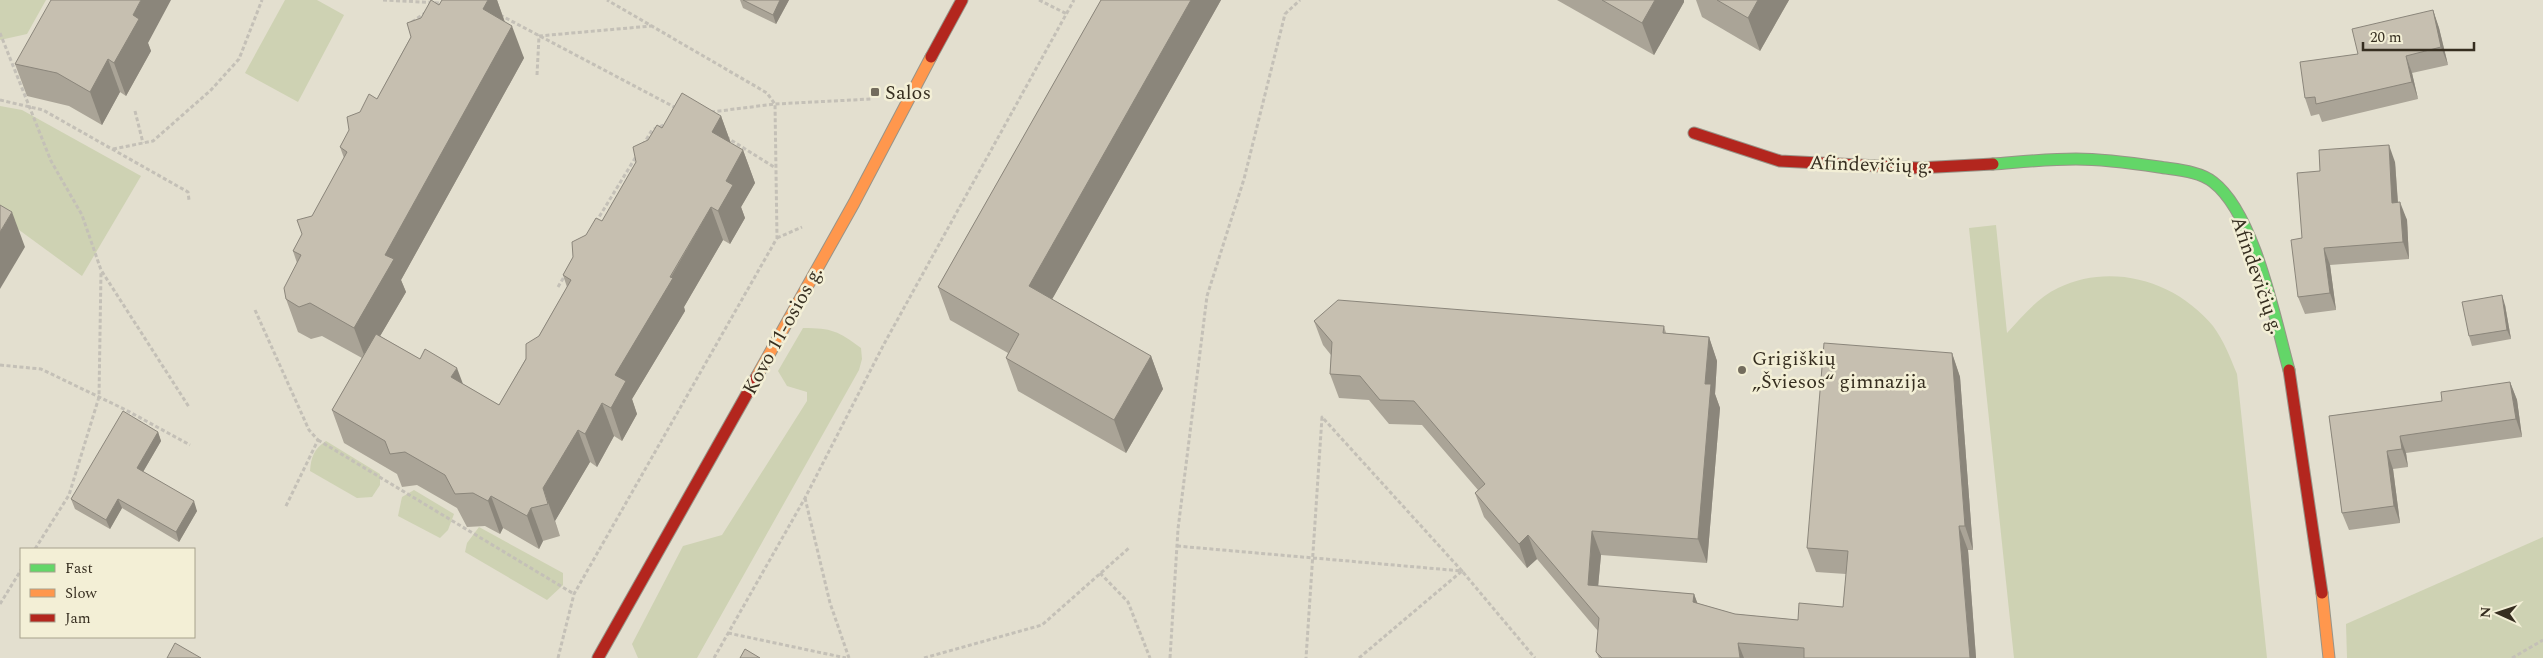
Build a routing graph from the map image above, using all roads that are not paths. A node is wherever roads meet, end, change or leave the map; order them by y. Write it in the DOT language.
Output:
graph roads {
  1 [pos="962,0"];
  2 [pos="1694,134"];
  3 [pos="598,658"];
  4 [pos="2329,658"];
  1 -- 3 [label="street, Kovo 11-osios g."];
  2 -- 4 [label="street, Afindevičių g."];
}
